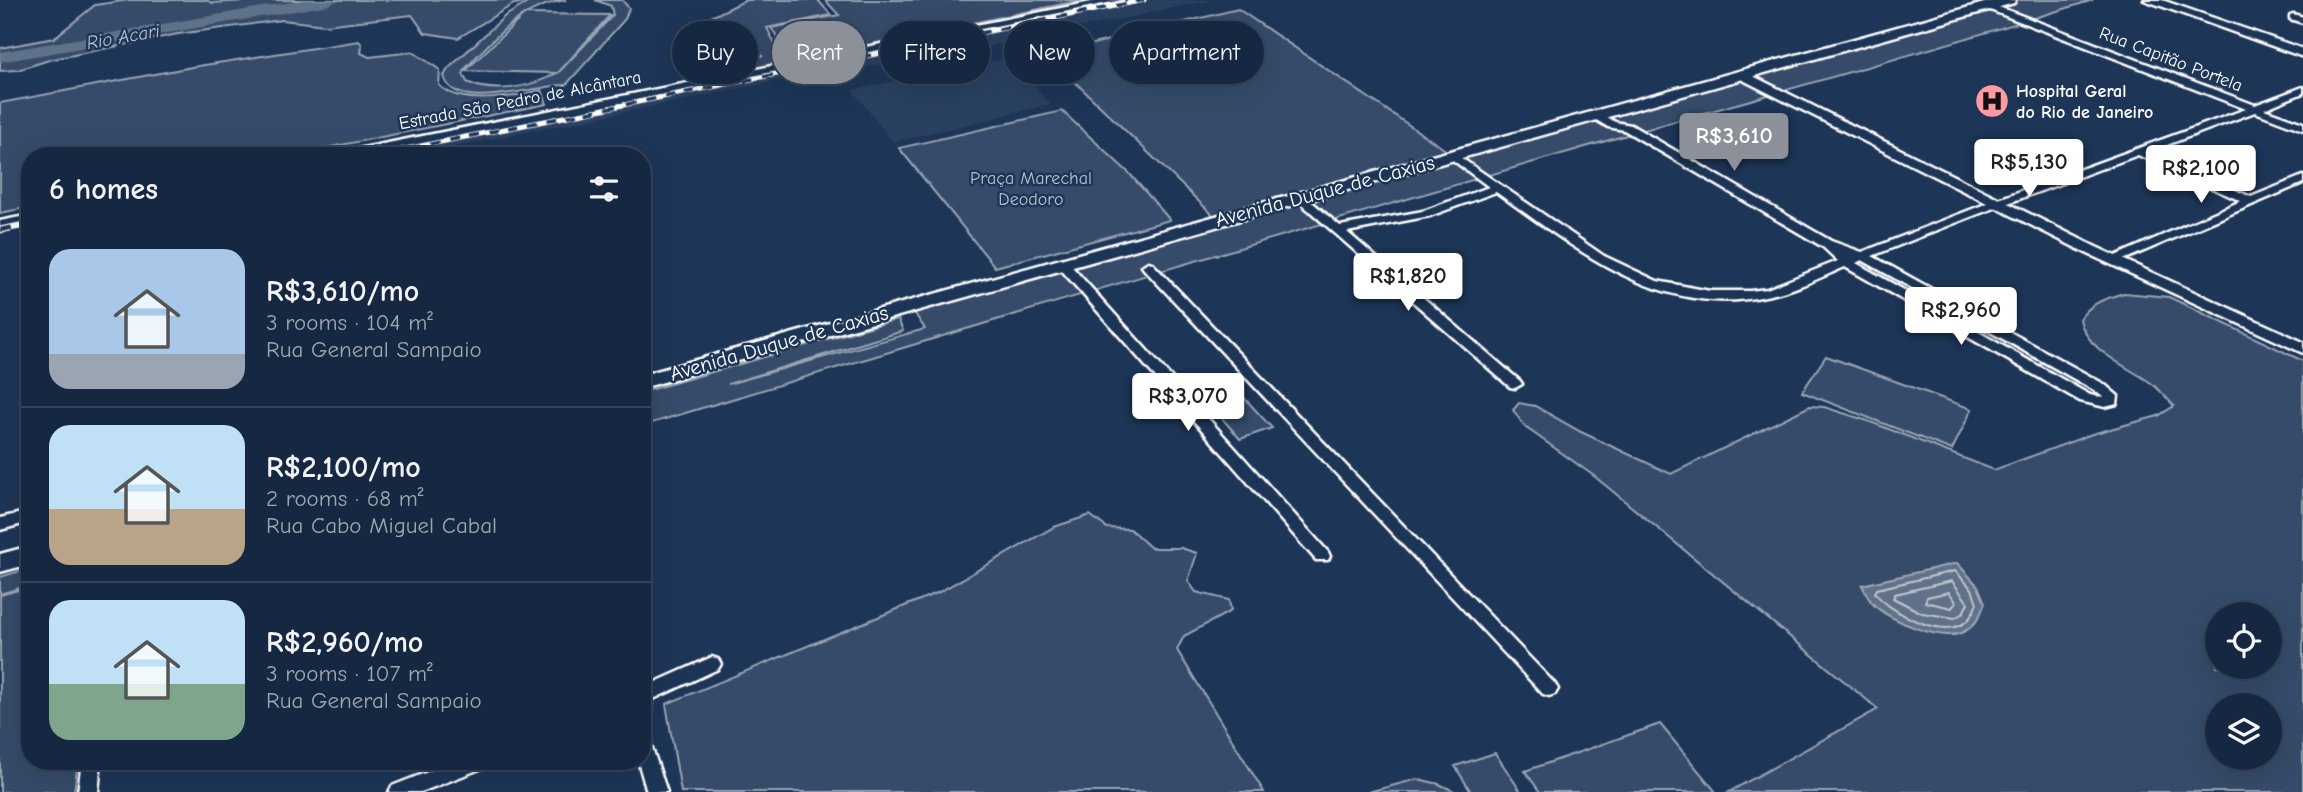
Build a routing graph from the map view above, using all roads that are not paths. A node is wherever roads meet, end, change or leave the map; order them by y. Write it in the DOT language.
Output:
graph roads {
  1 [pos="1117,0"];
  2 [pos="2009,0"];
  3 [pos="2150,0"];
  4 [pos="2163,0"];
  5 [pos="1988,6"];
  6 [pos="2303,48"];
  7 [pos="2303,53"];
  8 [pos="1743,75"];
  9 [pos="2303,90"];
  10 [pos="2256,108"];
  11 [pos="1604,114"];
  12 [pos="2303,127"];
  13 [pos="388,147"];
  14 [pos="2141,153"];
  15 [pos="1454,156"];
  16 [pos="2303,179"];
  17 [pos="1497,188"];
  18 [pos="1302,199"];
  19 [pos="2251,201"];
  20 [pos="1996,203"];
  21 [pos="21,221"];
  22 [pos="0,225"];
  23 [pos="1339,230"];
  24 [pos="1826,244"];
  25 [pos="1865,257"];
  26 [pos="2112,260"];
  27 [pos="1062,263"];
  28 [pos="1847,263"];
  29 [pos="1148,266"];
  30 [pos="1980,321"];
  31 [pos="1961,327"];
  32 [pos="2303,348"];
  33 [pos="651,379"];
  34 [pos="1515,384"];
  35 [pos="21,518"];
  36 [pos="0,524"];
  37 [pos="1322,556"];
  38 [pos="21,557"];
  39 [pos="0,563"];
  40 [pos="712,664"];
  41 [pos="1549,689"];
  42 [pos="651,690"];
  43 [pos="91,770"];
  44 [pos="455,770"];
  45 [pos="650,770"];
  46 [pos="88,792"];
  47 [pos="399,792"];
  48 [pos="657,792"];
  1 -- 13 [label="street, Estrada São Pedro de Alcântara"];
  2 -- 5 [label="main road, Avenida Duque de Caxias"];
  3 -- 7 [label="main road"];
  4 -- 6 [label="main road"];
  5 -- 8 [label="main road, Avenida Duque de Caxias"];
  5 -- 10 [label="street, Rua Capitão Portela"];
  8 -- 11 [label="main road, Avenida Duque de Caxias"];
  8 -- 20 [label="street"];
  9 -- 10 [label="street"];
  10 -- 12 [label="street, Rua Capitão Portela"];
  10 -- 14 [label="street"];
  11 -- 15 [label="main road, Avenida Duque de Caxias"];
  11 -- 24 [label="street"];
  14 -- 19 [label="street"];
  14 -- 20 [label="street"];
  15 -- 17 [label="street"];
  15 -- 18 [label="main road, Avenida Duque de Caxias"];
  16 -- 19 [label="street"];
  17 -- 23 [label="street"];
  17 -- 28 [label="street"];
  18 -- 23 [label="street"];
  18 -- 27 [label="main road, Avenida Duque de Caxias"];
  19 -- 26 [label="street"];
  20 -- 25 [label="street"];
  20 -- 26 [label="street"];
  21 -- 22 [label="street"];
  23 -- 34 [label="street"];
  24 -- 25 [label="street"];
  24 -- 28 [label="street"];
  25 -- 28 [label="street"];
  25 -- 30 [label="street"];
  26 -- 32 [label="street"];
  27 -- 33 [label="main road, Avenida Duque de Caxias"];
  27 -- 37 [label="street"];
  28 -- 31 [label="street"];
  29 -- 41 [label="street"];
  30 -- 31 [label="street"];
  30 -- 31 [label="street"];
  35 -- 36 [label="street"];
  38 -- 39 [label="main road"];
  40 -- 42 [label="street"];
  43 -- 46 [label="street"];
  44 -- 47 [label="street"];
  45 -- 48 [label="street"];
}
